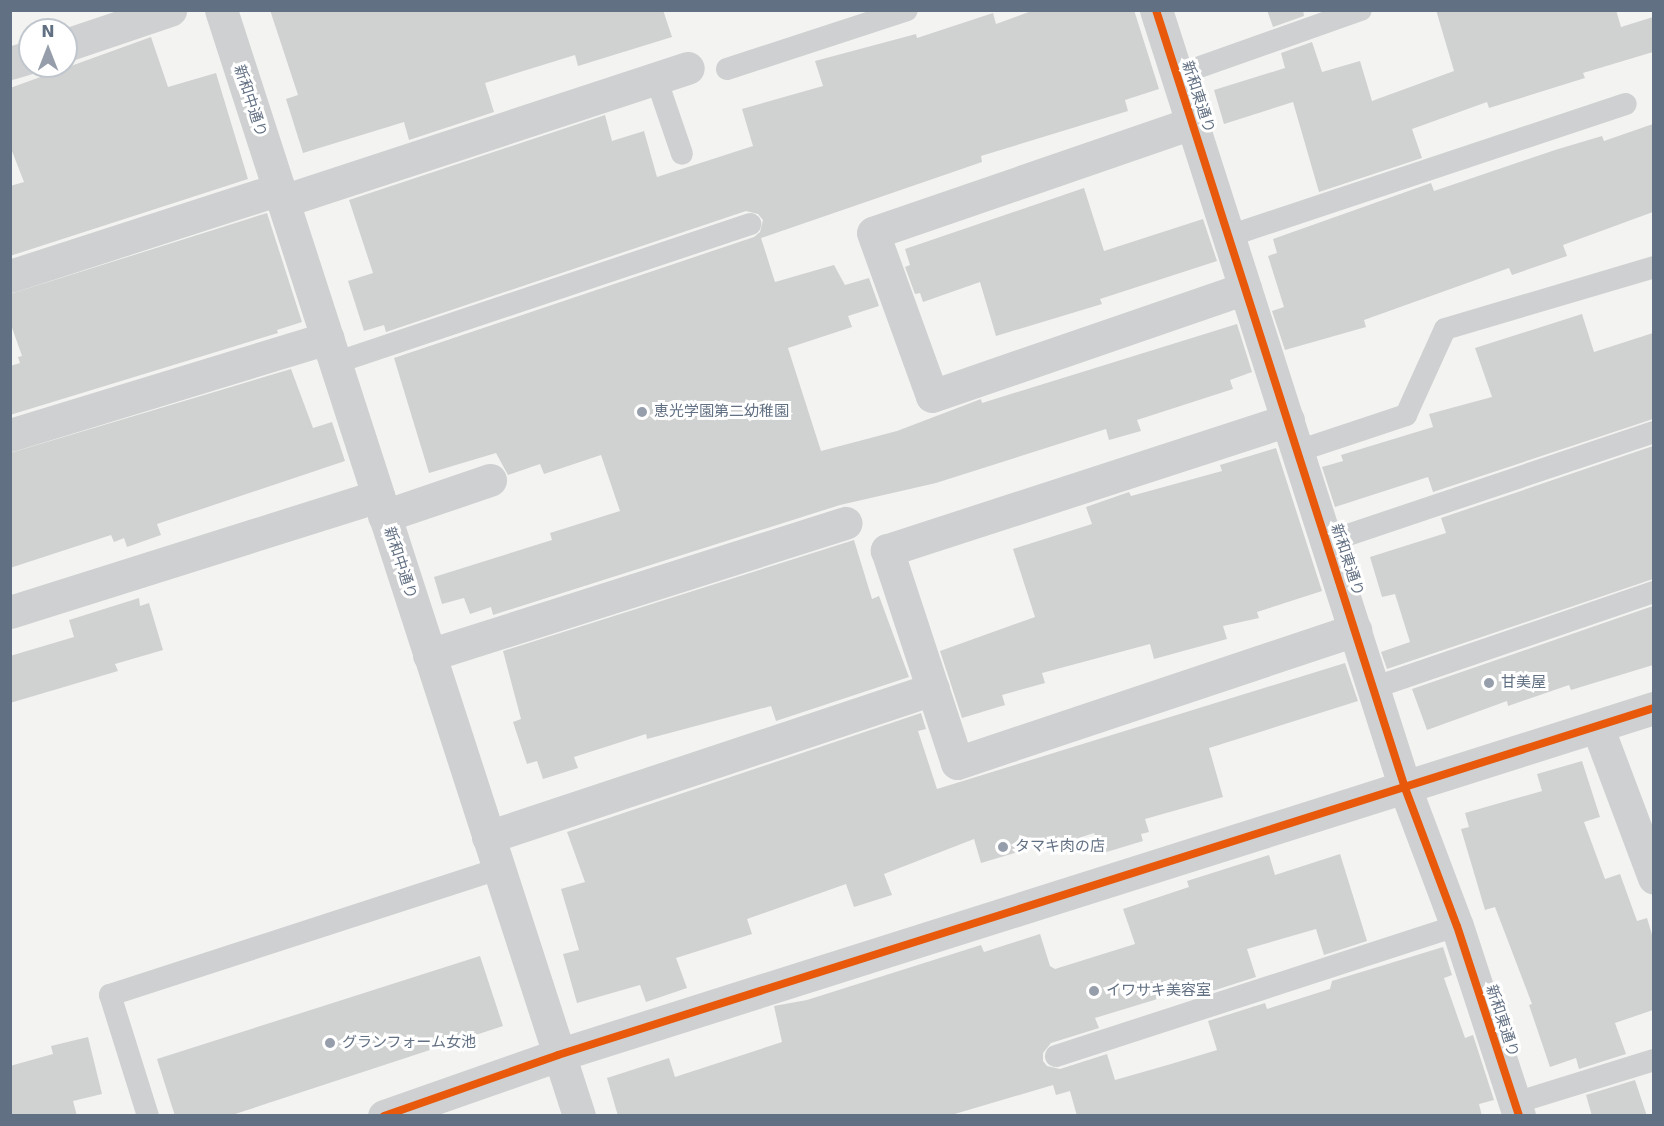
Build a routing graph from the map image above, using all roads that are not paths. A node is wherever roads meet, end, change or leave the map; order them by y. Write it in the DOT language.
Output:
graph roads {
  1 [pos="170,10"];
  2 [pos="221,10"];
  3 [pos="907,10"];
  4 [pos="1156,10"];
  5 [pos="1361,10"];
  6 [pos="78,41"];
  7 [pos="688,68"];
  8 [pos="727,69"];
  9 [pos="1177,75"];
  10 [pos="656,78"];
  11 [pos="1626,104"];
  12 [pos="1192,123"];
  13 [pos="682,154"];
  14 [pos="281,195"];
  15 [pos="750,224"];
  16 [pos="1229,236"];
  17 [pos="1653,267"];
  18 [pos="10,276"];
  19 [pos="1245,288"];
  20 [pos="331,350"];
  21 [pos="1288,420"];
  22 [pos="1653,432"];
  23 [pos="10,435"];
  24 [pos="1298,451"];
  25 [pos="490,480"];
  26 [pos="381,506"];
  27 [pos="846,523"];
  28 [pos="1327,542"];
  29 [pos="1653,592"];
  30 [pos="10,612"];
  31 [pos="1355,630"];
  32 [pos="429,655"];
  33 [pos="1374,688"];
  34 [pos="933,689"];
  35 [pos="1653,708"];
  36 [pos="1598,726"];
  37 [pos="1405,788"];
  38 [pos="488,837"];
  39 [pos="498,869"];
  40 [pos="1653,878"];
  41 [pos="1457,926"];
  42 [pos="558,1055"];
  43 [pos="1056,1056"];
  44 [pos="1653,1060"];
  45 [pos="1517,1109"];
  46 [pos="148,1116"];
  47 [pos="384,1116"];
  48 [pos="579,1116"];
  1 -- 6 [label="street"];
  2 -- 14 [label="street, 新和中通り"];
  3 -- 8 [label="lane"];
  4 -- 9 [label="street, 新和東通り"];
  5 -- 9 [label="lane"];
  7 -- 10 [label="street"];
  9 -- 12 [label="street, 新和東通り"];
  10 -- 13 [label="lane"];
  10 -- 14 [label="street"];
  11 -- 16 [label="lane"];
  12 -- 16 [label="street, 新和東通り"];
  12 -- 19 [label="street"];
  14 -- 18 [label="street"];
  14 -- 20 [label="street, 新和中通り"];
  15 -- 20 [label="lane"];
  16 -- 19 [label="street, 新和東通り"];
  17 -- 24 [label="lane"];
  19 -- 21 [label="street, 新和東通り"];
  20 -- 23 [label="street"];
  20 -- 26 [label="street, 新和中通り"];
  21 -- 24 [label="street, 新和東通り"];
  21 -- 34 [label="street"];
  22 -- 28 [label="lane"];
  24 -- 28 [label="street, 新和東通り"];
  25 -- 26 [label="street"];
  26 -- 30 [label="street"];
  26 -- 32 [label="street, 新和中通り"];
  27 -- 32 [label="street"];
  28 -- 31 [label="street, 新和東通り"];
  29 -- 33 [label="lane"];
  31 -- 33 [label="street, 新和東通り"];
  31 -- 34 [label="street"];
  32 -- 38 [label="street, 新和中通り"];
  33 -- 37 [label="street, 新和東通り"];
  34 -- 38 [label="street"];
  35 -- 36 [label="street"];
  36 -- 37 [label="street"];
  36 -- 40 [label="street"];
  37 -- 41 [label="street, 新和東通り"];
  37 -- 42 [label="street"];
  38 -- 39 [label="street, 新和中通り"];
  39 -- 42 [label="street, 新和中通り"];
  39 -- 46 [label="lane"];
  41 -- 43 [label="lane"];
  41 -- 45 [label="street, 新和東通り"];
  42 -- 47 [label="street"];
  42 -- 48 [label="street, 新和中通り"];
  44 -- 45 [label="lane"];
}
